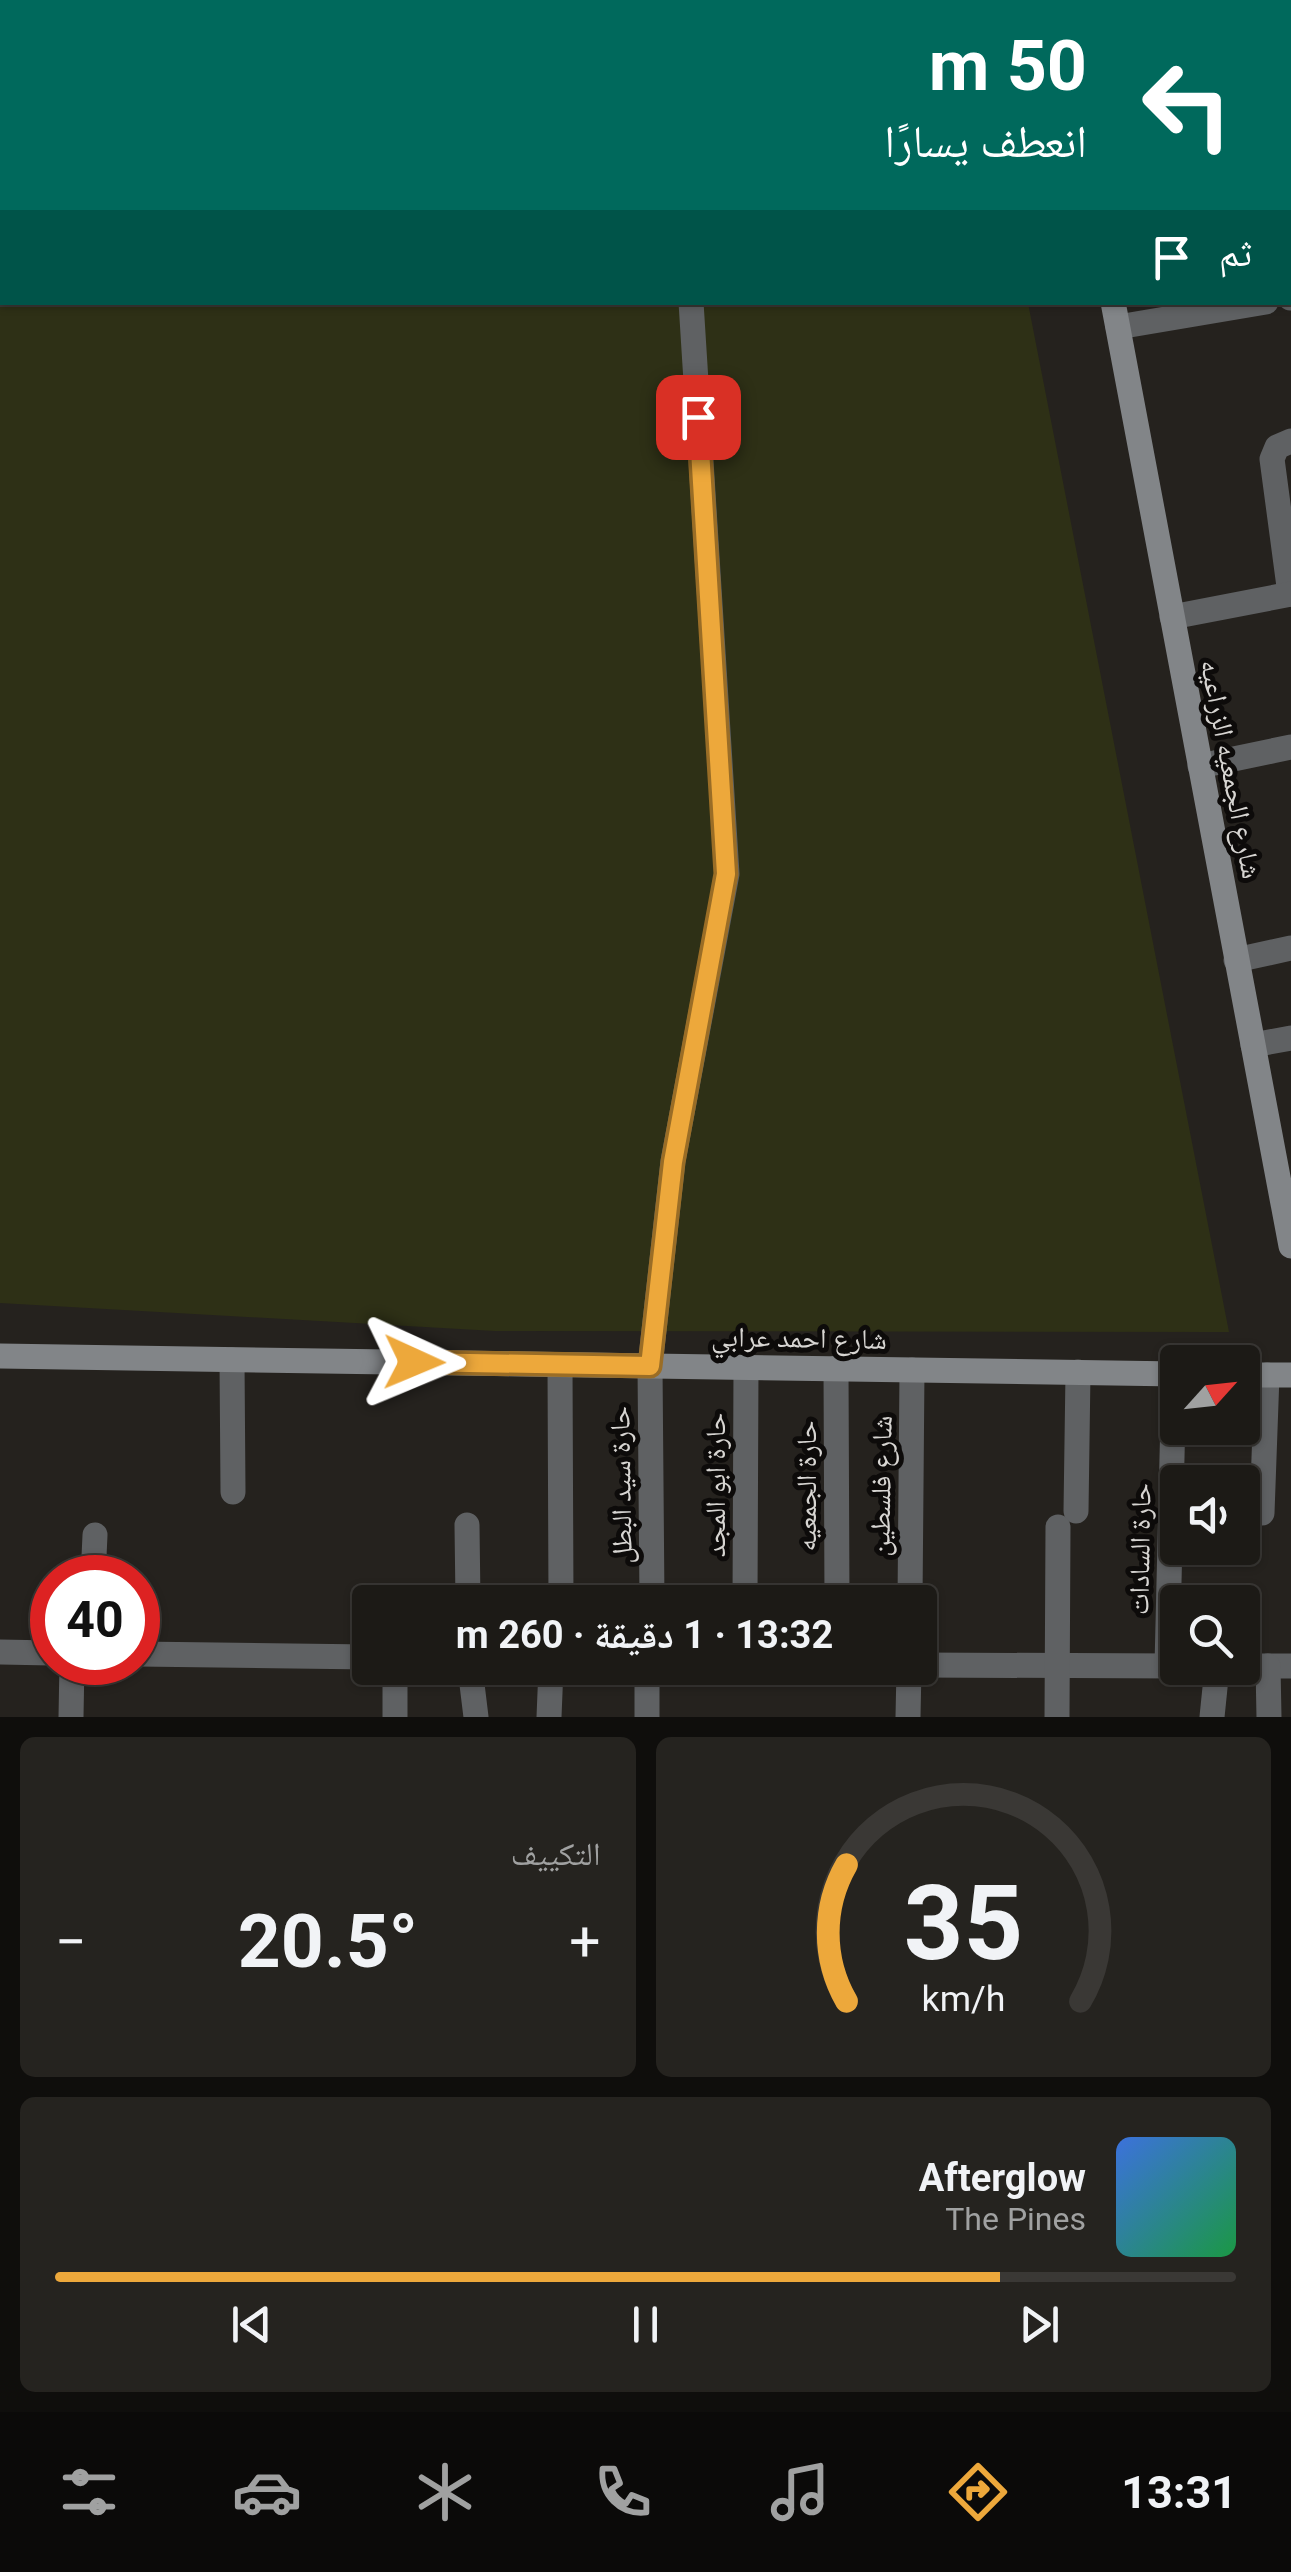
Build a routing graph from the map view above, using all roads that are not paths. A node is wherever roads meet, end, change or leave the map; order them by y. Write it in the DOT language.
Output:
graph roads {
  1 [pos="690,305"];
  2 [pos="1231,305"];
  3 [pos="1116,315"];
  4 [pos="1291,441"];
  5 [pos="1290,594"];
  6 [pos="1172,617"];
  7 [pos="1291,747"];
  8 [pos="1200,766"];
  9 [pos="1291,948"];
  10 [pos="1236,960"];
  11 [pos="1291,1038"];
  12 [pos="1253,1045"];
  13 [pos="1280,1128"];
  14 [pos="1291,1246"];
  15 [pos="0,1356"];
  16 [pos="232,1360"];
  17 [pos="560,1365"];
  18 [pos="650,1366"];
  19 [pos="746,1367"];
  20 [pos="836,1368"];
  21 [pos="912,1370"];
  22 [pos="1078,1372"];
  23 [pos="1160,1374"];
  24 [pos="1267,1375"];
  25 [pos="1175,1445"];
  26 [pos="233,1492"];
  27 [pos="1262,1512"];
  28 [pos="467,1525"];
  29 [pos="95,1535"];
  30 [pos="94,1555"];
  31 [pos="468,1585"];
  32 [pos="561,1585"];
  33 [pos="652,1585"];
  34 [pos="745,1585"];
  35 [pos="837,1585"];
  36 [pos="910,1585"];
  37 [pos="1173,1585"];
  38 [pos="0,1652"];
  39 [pos="30,1653"];
  40 [pos="160,1654"];
  41 [pos="352,1657"];
  42 [pos="937,1665"];
  43 [pos="1058,1665"];
  44 [pos="1160,1666"];
  45 [pos="1267,1666"];
  46 [pos="72,1685"];
  47 [pos="395,1685"];
  48 [pos="472,1685"];
  49 [pos="550,1685"];
  50 [pos="647,1685"];
  51 [pos="909,1685"];
  52 [pos="1216,1685"];
  53 [pos="72,1717"];
  54 [pos="395,1717"];
  55 [pos="476,1717"];
  56 [pos="549,1717"];
  57 [pos="647,1717"];
  58 [pos="908,1717"];
  59 [pos="1058,1717"];
  60 [pos="1212,1717"];
  61 [pos="1269,1717"];
  1 -- 18 [label="street, حارة سيد البطل"];
  2 -- 3 [label="street"];
  3 -- 6 [label="street, شارع الجمعيه الزراعيه"];
  4 -- 5 [label="street"];
  5 -- 6 [label="street"];
  6 -- 8 [label="street, شارع الجمعيه الزراعيه"];
  7 -- 8 [label="street"];
  8 -- 10 [label="street, شارع الجمعيه الزراعيه"];
  9 -- 10 [label="street"];
  10 -- 12 [label="street, شارع الجمعيه الزراعيه"];
  11 -- 12 [label="street"];
  12 -- 13 [label="street, شارع الجمعيه الزراعيه"];
  13 -- 14 [label="street, شارع الجمعيه الزراعيه"];
  15 -- 16 [label="street, شارع احمد عرابي"];
  16 -- 17 [label="street, شارع احمد عرابي"];
  16 -- 26 [label="street"];
  17 -- 18 [label="street, شارع احمد عرابي"];
  17 -- 32 [label="street"];
  18 -- 19 [label="street, شارع احمد عرابي"];
  18 -- 33 [label="street, حارة سيد البطل"];
  19 -- 20 [label="street, شارع احمد عرابي"];
  19 -- 34 [label="street, حارة ابو المجد"];
  20 -- 21 [label="street, شارع احمد عرابي"];
  20 -- 35 [label="street, حارة الجمعيه"];
  21 -- 22 [label="street, شارع احمد عرابي"];
  21 -- 36 [label="street, شارع فلسطين"];
  22 -- 23 [label="street, شارع احمد عرابي"];
  22 -- 43 [label="street"];
  24 -- 27 [label="street"];
  25 -- 37 [label="street, حارة السادات"];
  28 -- 31 [label="street"];
  29 -- 30 [label="street"];
  38 -- 39 [label="street"];
  40 -- 41 [label="street"];
  42 -- 43 [label="street"];
  43 -- 44 [label="street"];
  43 -- 59 [label="street"];
  45 -- 61 [label="street"];
  46 -- 53 [label="street"];
  47 -- 54 [label="street"];
  48 -- 55 [label="street"];
  49 -- 56 [label="street"];
  50 -- 57 [label="street"];
  51 -- 58 [label="street"];
  52 -- 60 [label="street"];
}
